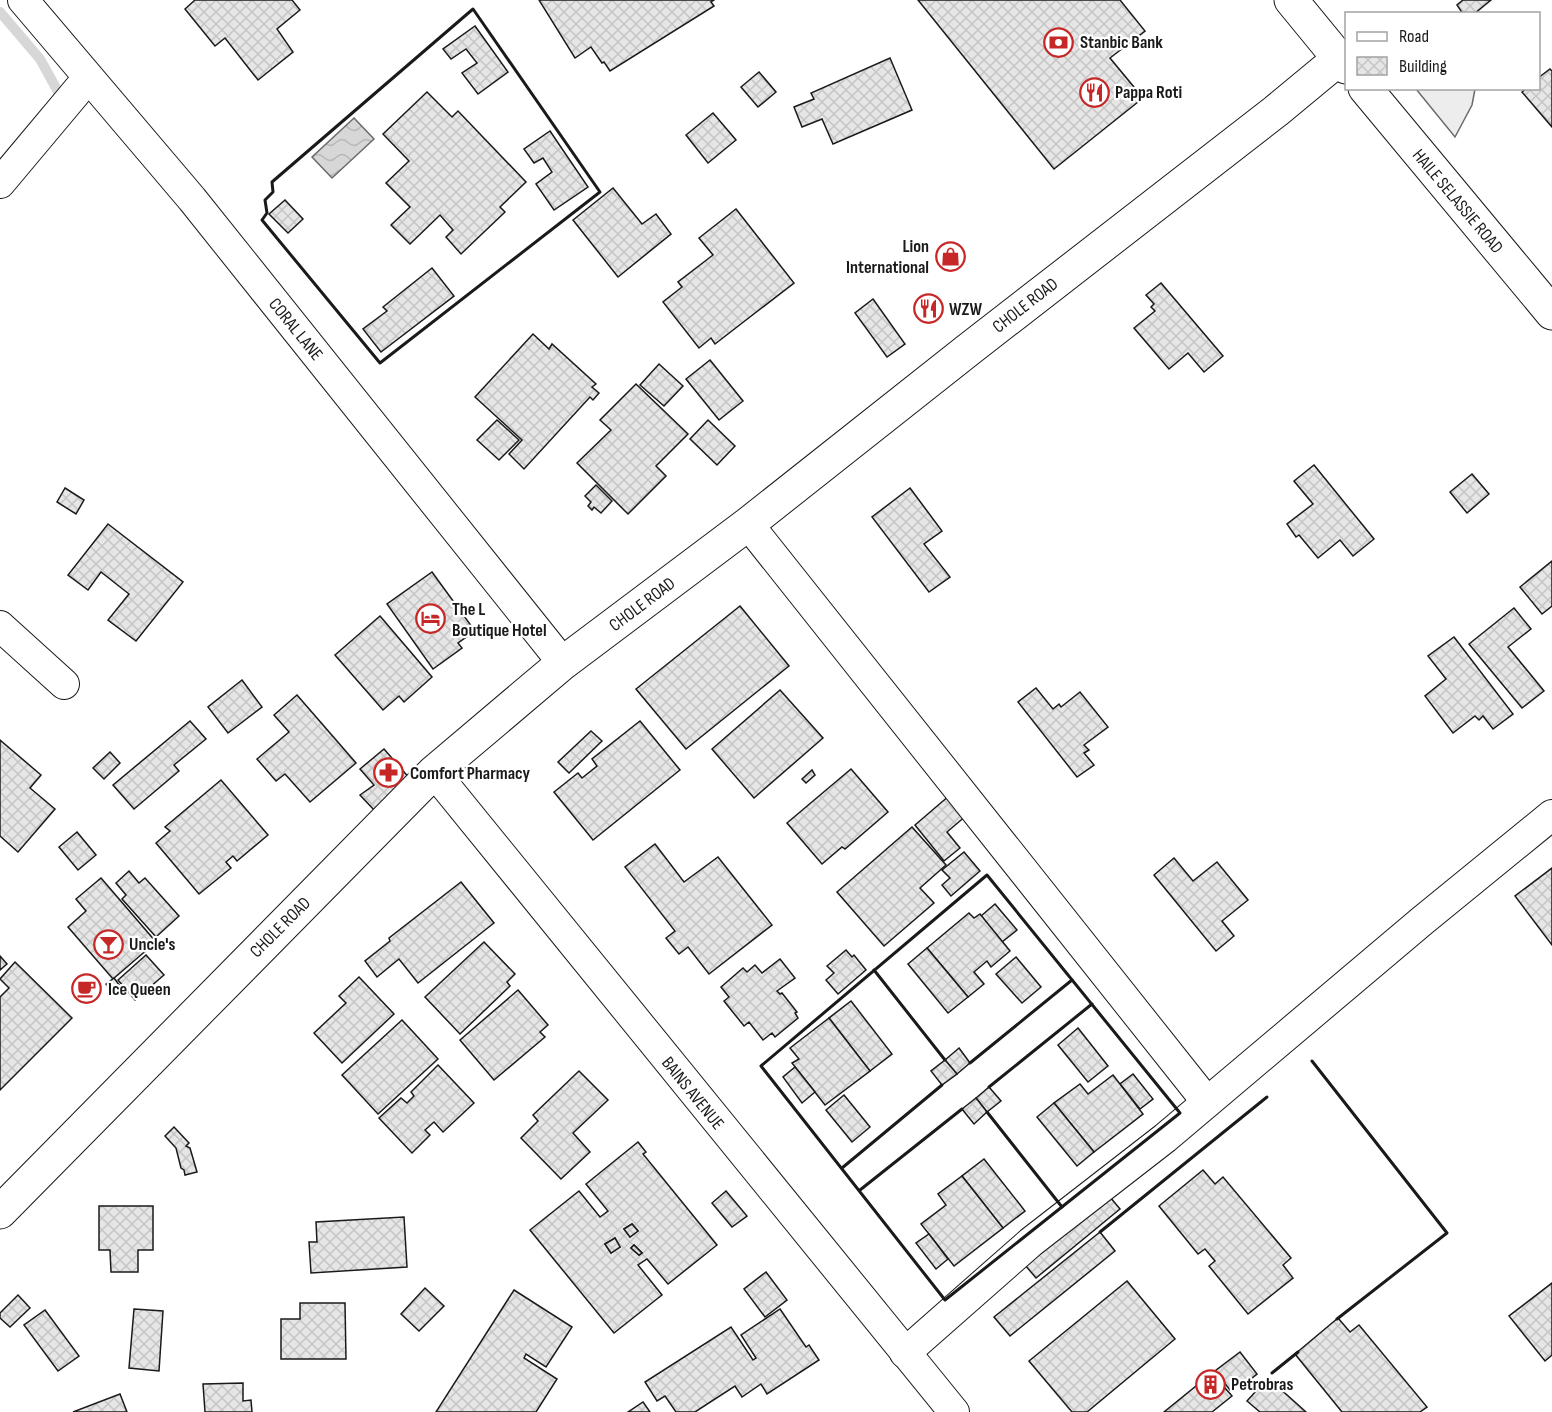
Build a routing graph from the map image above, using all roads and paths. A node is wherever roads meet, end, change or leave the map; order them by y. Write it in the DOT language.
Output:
graph roads {
  1 [pos="23,0"];
  2 [pos="1291,0"];
  3 [pos="1343,62"];
  4 [pos="88,78"];
  5 [pos="1367,90"];
  6 [pos="0,183"];
  7 [pos="1552,313"];
  8 [pos="748,524"];
  9 [pos="0,626"];
  10 [pos="563,663"];
  11 [pos="64,684"];
  12 [pos="434,772"];
  13 [pos="1552,815"];
  14 [pos="1207,1102"];
  15 [pos="0,1212"];
  16 [pos="905,1353"];
  17 [pos="954,1412"];
  1 -- 4 [label="street, CORAL LANE"];
  2 -- 3 [label="street"];
  3 -- 8 [label="street, CHOLE ROAD"];
  4 -- 6 [label="street"];
  4 -- 10 [label="street, CORAL LANE"];
  5 -- 7 [label="street, HAILE SELASSIE ROAD"];
  8 -- 10 [label="street, CHOLE ROAD"];
  8 -- 14 [label="street"];
  9 -- 11 [label="street"];
  10 -- 12 [label="street, CHOLE ROAD"];
  12 -- 15 [label="street, CHOLE ROAD"];
  12 -- 16 [label="street, BAINS AVENUE"];
  13 -- 14 [label="street"];
  14 -- 16 [label="street"];
  16 -- 17 [label="street, BAINS AVENUE"];
}
